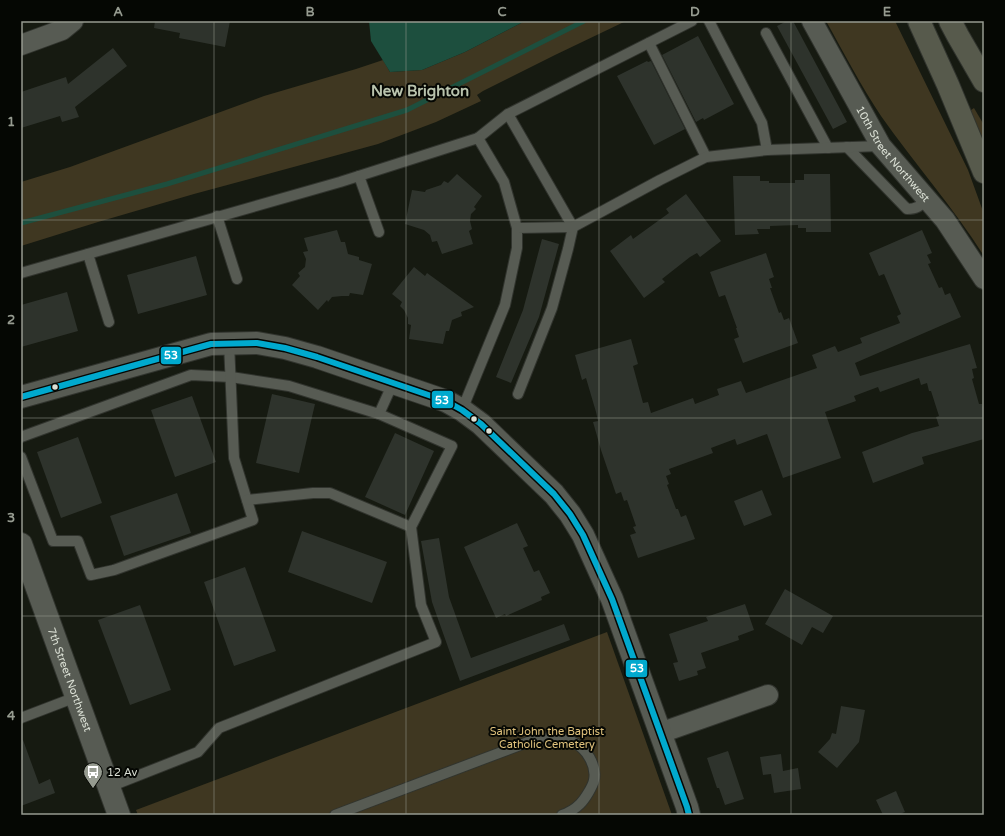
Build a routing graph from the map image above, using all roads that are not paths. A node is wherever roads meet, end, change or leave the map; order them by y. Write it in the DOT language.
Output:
graph roads {
  1 [pos="73,21"];
  2 [pos="692,21"];
  3 [pos="709,21"];
  4 [pos="812,21"];
  5 [pos="919,21"];
  6 [pos="950,21"];
  7 [pos="766,33"];
  8 [pos="648,43"];
  9 [pos="21,45"];
  10 [pos="984,81"];
  11 [pos="508,114"];
  12 [pos="478,138"];
  13 [pos="881,146"];
  14 [pos="847,147"];
  15 [pos="828,148"];
  16 [pos="767,150"];
  17 [pos="706,157"];
  18 [pos="984,172"];
  19 [pos="359,176"];
  20 [pos="928,199"];
  21 [pos="217,216"];
  22 [pos="573,227"];
  23 [pos="517,228"];
  24 [pos="379,232"];
  25 [pos="88,254"];
  26 [pos="21,273"];
  27 [pos="237,279"];
  28 [pos="984,279"];
  29 [pos="109,322"];
  30 [pos="229,343"];
  31 [pos="231,377"];
  32 [pos="392,383"];
  33 [pos="518,394"];
  34 [pos="21,397"];
  35 [pos="462,410"];
  36 [pos="379,414"];
  37 [pos="21,437"];
  38 [pos="21,457"];
  39 [pos="247,500"];
  40 [pos="411,527"];
  41 [pos="21,544"];
  42 [pos="28,584"];
  43 [pos="768,695"];
  44 [pos="76,697"];
  45 [pos="21,718"];
  46 [pos="660,733"];
  47 [pos="109,787"];
  48 [pos="119,815"];
  49 [pos="335,815"];
  50 [pos="562,815"];
  51 [pos="689,815"];
  1 -- 9 [label="street"];
  2 -- 8 [label="lane"];
  3 -- 16 [label="lane"];
  4 -- 13 [label="street, 10th Street Northwest"];
  5 -- 18 [label="highway"];
  6 -- 10 [label="highway"];
  7 -- 15 [label="lane"];
  8 -- 11 [label="lane"];
  8 -- 17 [label="lane"];
  11 -- 12 [label="lane"];
  11 -- 22 [label="lane"];
  12 -- 19 [label="lane"];
  12 -- 23 [label="lane"];
  13 -- 14 [label="lane"];
  13 -- 20 [label="street, 10th Street Northwest"];
  14 -- 15 [label="lane"];
  14 -- 20 [label="lane"];
  15 -- 16 [label="lane"];
  16 -- 17 [label="lane"];
  17 -- 22 [label="lane"];
  19 -- 21 [label="lane"];
  19 -- 24 [label="lane"];
  20 -- 28 [label="street, 10th Street Northwest"];
  21 -- 25 [label="lane"];
  21 -- 27 [label="lane"];
  22 -- 23 [label="lane"];
  22 -- 33 [label="lane"];
  23 -- 35 [label="lane"];
  25 -- 26 [label="lane"];
  25 -- 29 [label="lane"];
  30 -- 31 [label="lane"];
  30 -- 32 [label="street"];
  30 -- 34 [label="street"];
  31 -- 36 [label="lane"];
  31 -- 37 [label="lane"];
  31 -- 39 [label="lane"];
  32 -- 35 [label="street"];
  32 -- 36 [label="lane"];
  35 -- 46 [label="street"];
  36 -- 40 [label="lane"];
  38 -- 39 [label="lane"];
  39 -- 40 [label="lane"];
  40 -- 47 [label="lane"];
  41 -- 42 [label="street, 7th Street Northwest"];
  42 -- 44 [label="street, 7th Street Northwest"];
  43 -- 46 [label="street"];
  44 -- 45 [label="lane"];
  44 -- 47 [label="street, 7th Street Northwest"];
  46 -- 51 [label="street"];
  47 -- 48 [label="street, 7th Street Northwest"];
  49 -- 50 [label="lane"];
}
